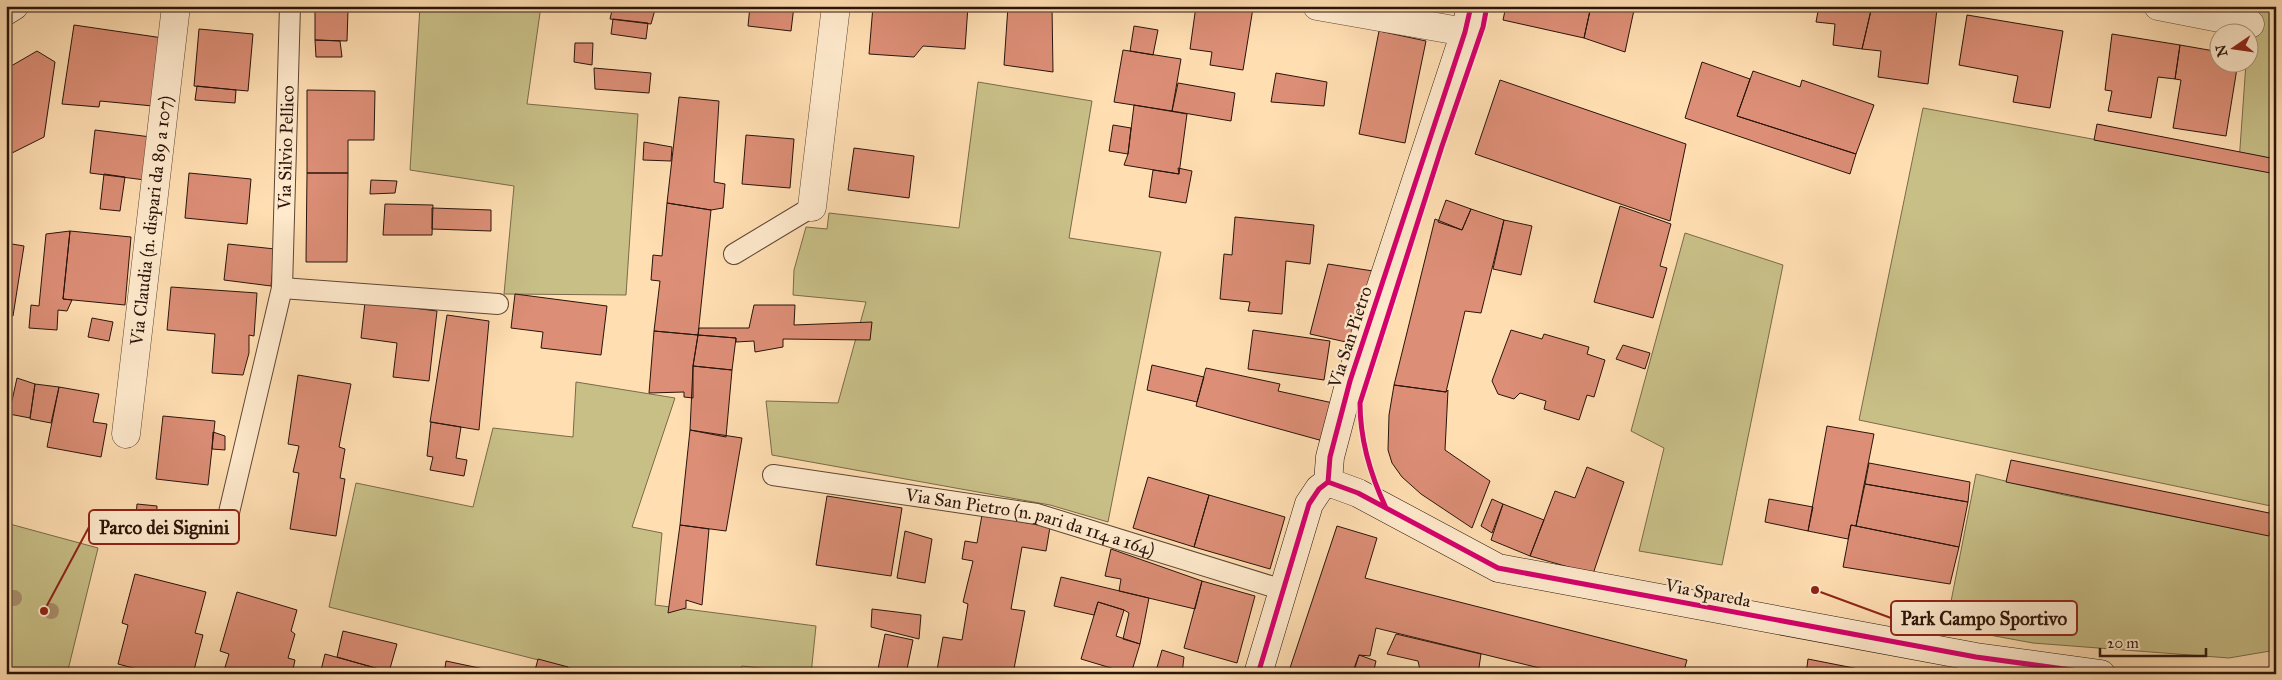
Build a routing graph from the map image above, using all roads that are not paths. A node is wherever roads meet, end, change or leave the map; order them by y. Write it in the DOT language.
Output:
graph roads {
  1 [pos="14,6"];
  2 [pos="176,6"];
  3 [pos="290,6"];
  4 [pos="836,6"];
  5 [pos="1317,6"];
  6 [pos="2158,6"];
  7 [pos="6,11"];
  8 [pos="1468,19"];
  9 [pos="2240,22"];
  10 [pos="812,207"];
  11 [pos="734,254"];
  12 [pos="282,288"];
  13 [pos="498,304"];
  14 [pos="126,434"];
  15 [pos="773,475"];
  16 [pos="1328,482"];
  17 [pos="227,521"];
  18 [pos="1283,590"];
  19 [pos="1258,674"];
  20 [pos="2101,674"];
  1 -- 7 [label="street"];
  2 -- 14 [label="street, Via Claudia (n. dispari da 89 a 107)"];
  3 -- 12 [label="lane, Via Silvio Pellico"];
  4 -- 10 [label="street"];
  5 -- 8 [label="street"];
  6 -- 9 [label="street"];
  8 -- 16 [label="street, Via San Pietro"];
  10 -- 11 [label="lane"];
  12 -- 13 [label="lane"];
  12 -- 17 [label="lane, Via Silvio Pellico"];
  15 -- 18 [label="lane, Via San Pietro (n. pari da 114 a 164)"];
  16 -- 18 [label="street"];
  16 -- 20 [label="street, Via Spareda"];
  18 -- 19 [label="street"];
}
